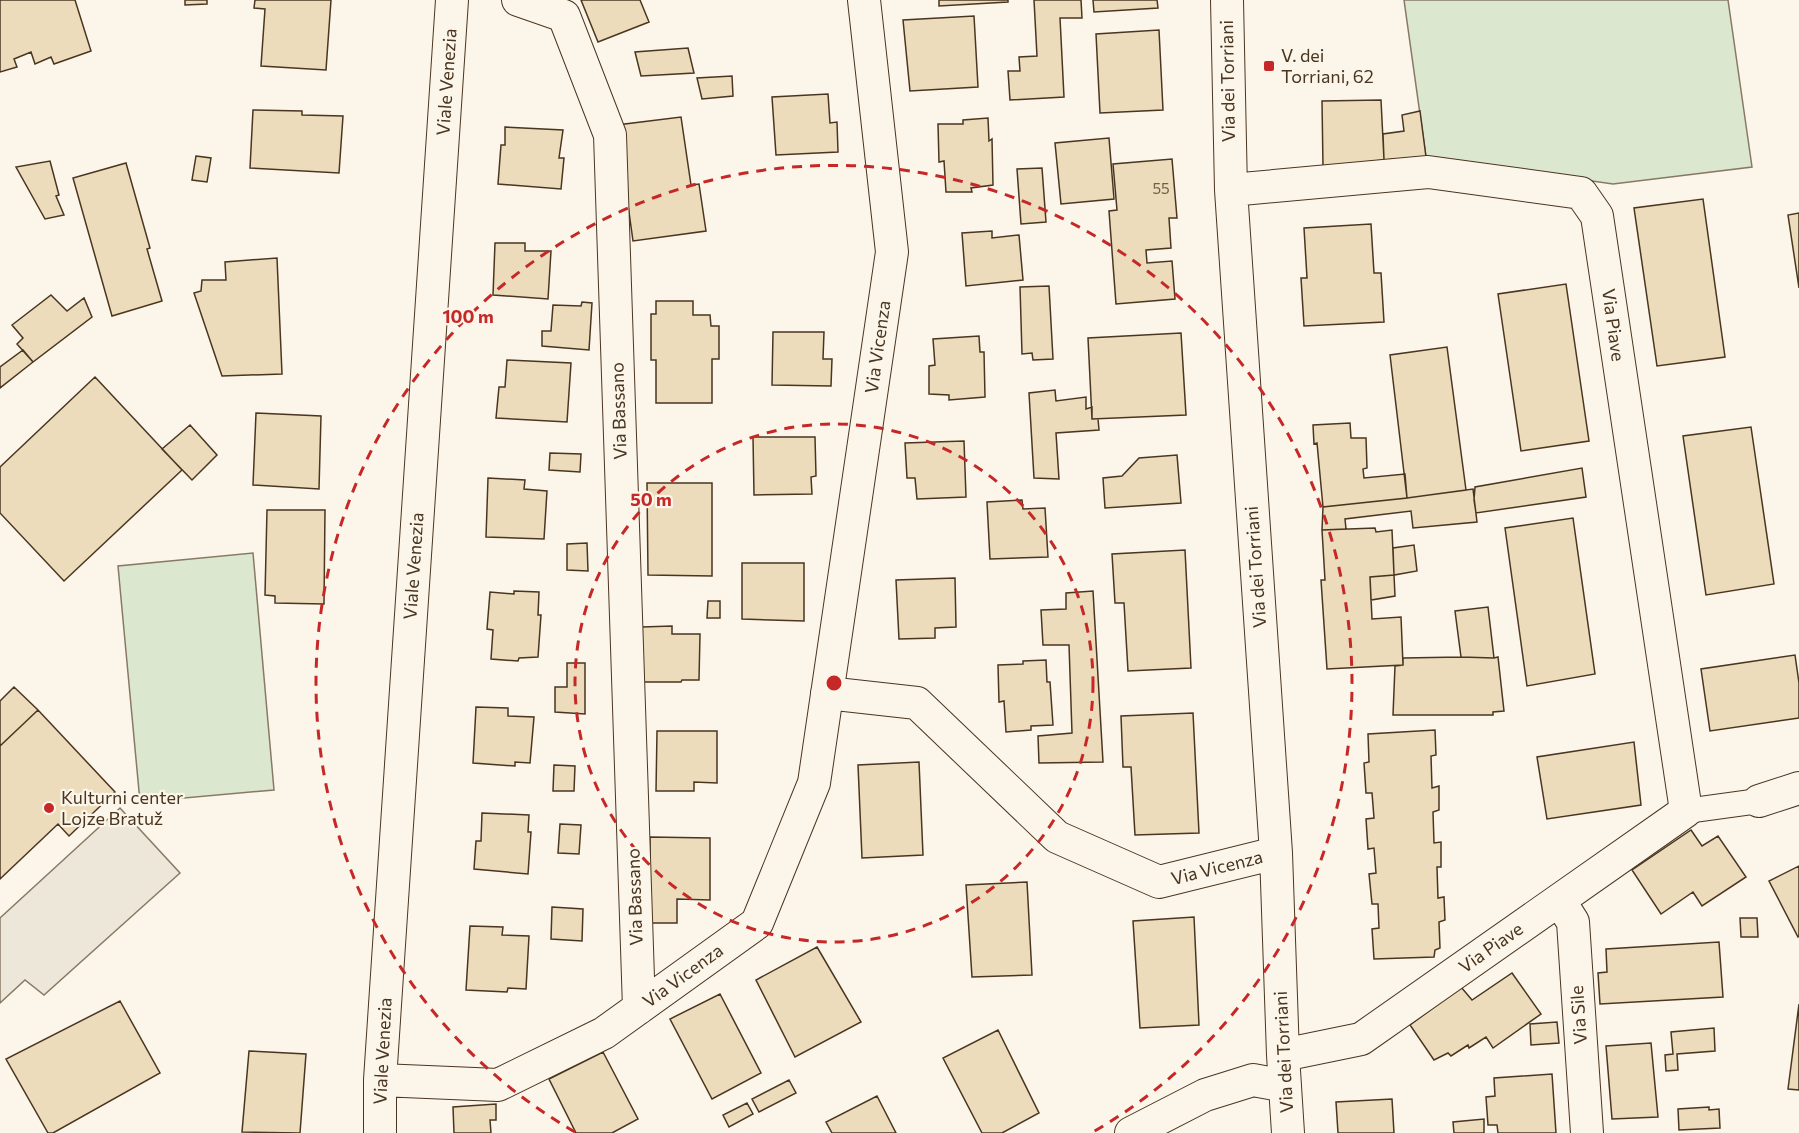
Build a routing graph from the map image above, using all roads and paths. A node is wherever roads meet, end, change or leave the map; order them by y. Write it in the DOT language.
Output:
graph roads {
  1 [pos="452,0"];
  2 [pos="518,0"];
  3 [pos="864,0"];
  4 [pos="1227,0"];
  5 [pos="1231,190"];
  6 [pos="827,693"];
  7 [pos="1799,788"];
  8 [pos="1759,801"];
  9 [pos="1686,811"];
  10 [pos="1276,853"];
  11 [pos="1559,900"];
  12 [pos="639,1008"];
  13 [pos="1283,1055"];
  14 [pos="380,1080"];
  15 [pos="1285,1086"];
  16 [pos="380,1133"];
  17 [pos="1131,1133"];
  18 [pos="1288,1133"];
  19 [pos="1587,1133"];
  1 -- 14 [label="street, Viale Venezia"];
  2 -- 12 [label="street, Via Bassano"];
  3 -- 6 [label="street, Via Vicenza"];
  4 -- 5 [label="street, Via dei Torriani"];
  5 -- 9 [label="street, Via Piave"];
  5 -- 10 [label="street, Via dei Torriani"];
  6 -- 10 [label="street, Via Vicenza"];
  6 -- 12 [label="street, Via Vicenza"];
  7 -- 8 [label="street, Via Piave"];
  8 -- 9 [label="street, Via Piave"];
  9 -- 11 [label="street, Via Piave"];
  10 -- 13 [label="street, Via dei Torriani"];
  11 -- 13 [label="street, Via Piave"];
  11 -- 19 [label="street, Via Sile"];
  12 -- 14 [label="street, Via Vicenza"];
  13 -- 15 [label="street, Via dei Torriani"];
  14 -- 16 [label="street, Viale Venezia"];
  15 -- 17 [label="street"];
  15 -- 18 [label="street, Via dei Torriani"];
}
